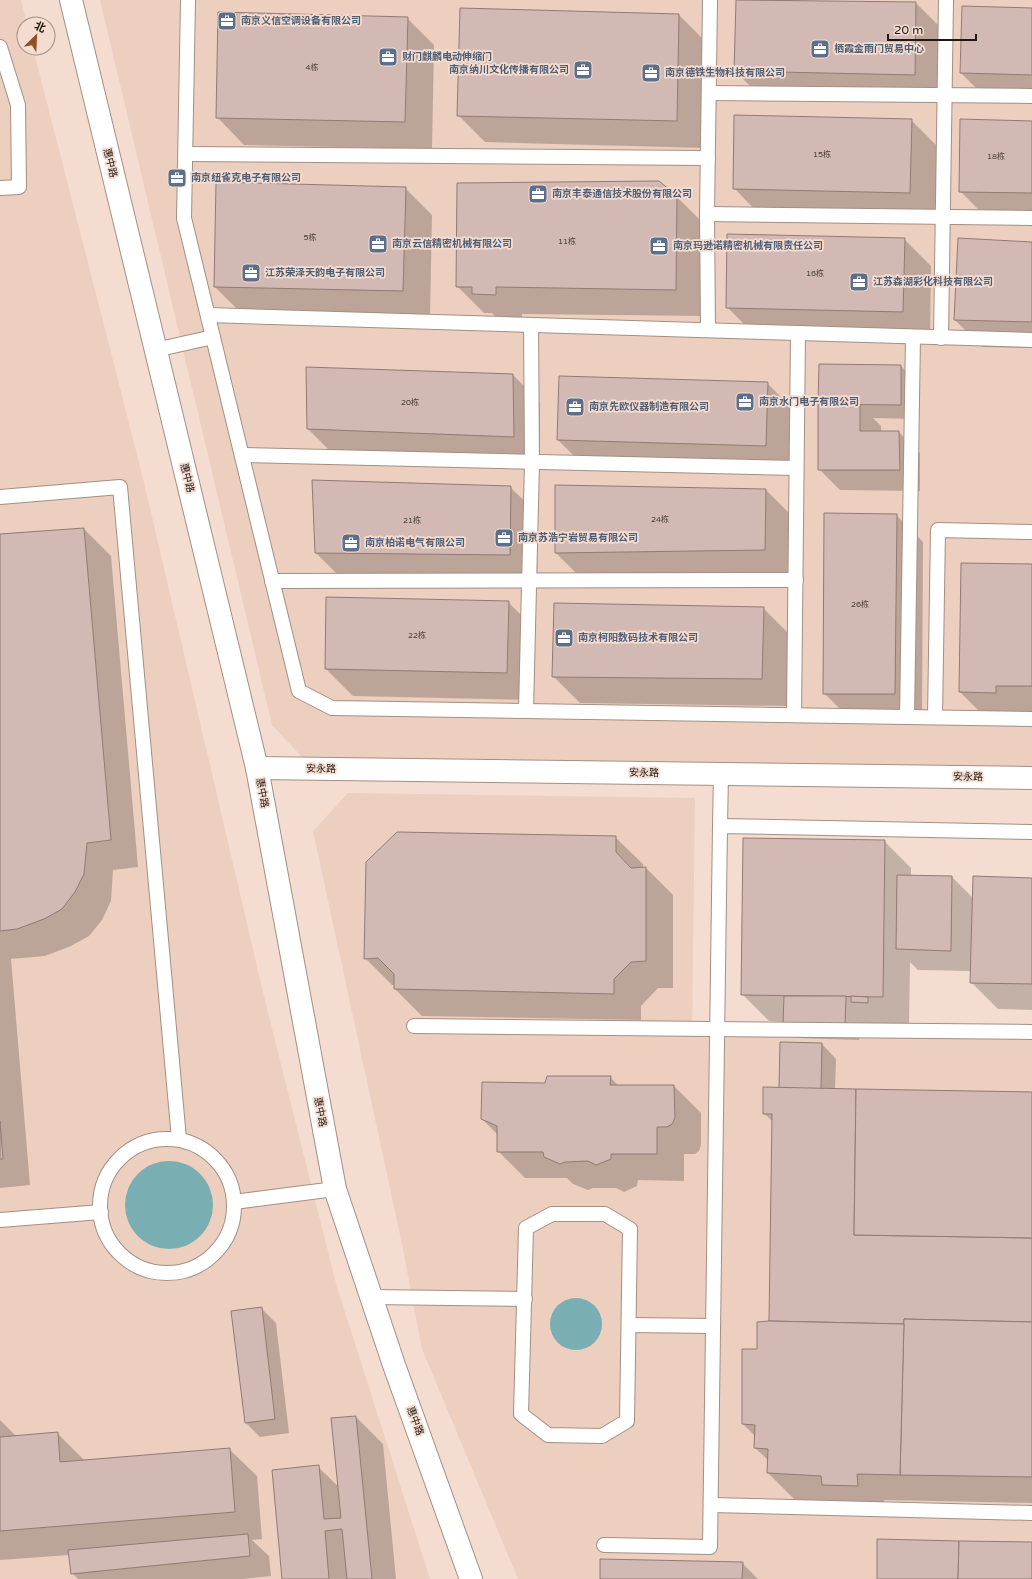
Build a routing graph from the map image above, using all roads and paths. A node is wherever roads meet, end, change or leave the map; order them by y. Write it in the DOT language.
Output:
graph roads {
  1 [pos="71,0"];
  2 [pos="188,0"];
  3 [pos="710,0"];
  4 [pos="946,0"];
  5 [pos="0,47"];
  6 [pos="709,92"];
  7 [pos="944,95"];
  8 [pos="1032,96"];
  9 [pos="186,154"];
  10 [pos="708,158"];
  11 [pos="0,188"];
  12 [pos="707,214"];
  13 [pos="943,217"];
  14 [pos="1032,218"];
  15 [pos="208,315"];
  16 [pos="531,325"];
  17 [pos="708,330"];
  18 [pos="798,333"];
  19 [pos="213,336"];
  20 [pos="913,337"];
  21 [pos="941,338"];
  22 [pos="1032,340"];
  23 [pos="156,350"];
  24 [pos="242,455"];
  25 [pos="532,462"];
  26 [pos="796,468"];
  27 [pos="0,497"];
  28 [pos="1032,532"];
  29 [pos="796,580"];
  30 [pos="272,581"];
  31 [pos="530,581"];
  32 [pos="526,711"];
  33 [pos="794,715"];
  34 [pos="907,717"];
  35 [pos="936,717"];
  36 [pos="1032,719"];
  37 [pos="257,768"];
  38 [pos="721,774"];
  39 [pos="1032,778"];
  40 [pos="720,826"];
  41 [pos="1032,832"];
  42 [pos="414,1026"];
  43 [pos="717,1028"];
  44 [pos="1032,1032"];
  45 [pos="179,1139"];
  46 [pos="335,1189"];
  47 [pos="234,1202"];
  48 [pos="101,1212"];
  49 [pos="0,1220"];
  50 [pos="371,1297"];
  51 [pos="525,1299"];
  52 [pos="629,1325"];
  53 [pos="713,1326"];
  54 [pos="711,1505"];
  55 [pos="1032,1513"];
  56 [pos="604,1545"];
  57 [pos="471,1579"];
  1 -- 23 [label="street, 惠中路"];
  2 -- 9 [label="lane"];
  3 -- 6 [label="lane"];
  4 -- 7 [label="lane"];
  5 -- 11 [label="lane"];
  6 -- 7 [label="lane"];
  6 -- 10 [label="lane"];
  7 -- 8 [label="lane"];
  7 -- 13 [label="lane"];
  9 -- 10 [label="lane"];
  9 -- 15 [label="lane"];
  10 -- 12 [label="lane"];
  12 -- 13 [label="lane"];
  12 -- 17 [label="lane"];
  13 -- 14 [label="lane"];
  13 -- 21 [label="lane"];
  15 -- 16 [label="lane"];
  15 -- 19 [label="lane"];
  16 -- 17 [label="lane"];
  16 -- 25 [label="lane"];
  17 -- 18 [label="lane"];
  18 -- 20 [label="lane"];
  18 -- 26 [label="lane"];
  19 -- 23 [label="lane"];
  19 -- 24 [label="lane"];
  20 -- 21 [label="lane"];
  20 -- 34 [label="lane"];
  21 -- 22 [label="lane"];
  23 -- 37 [label="street, 惠中路"];
  24 -- 25 [label="lane"];
  24 -- 30 [label="lane"];
  25 -- 26 [label="lane"];
  25 -- 31 [label="lane"];
  26 -- 29 [label="lane"];
  27 -- 45 [label="lane"];
  28 -- 35 [label="lane"];
  29 -- 31 [label="lane"];
  29 -- 33 [label="lane"];
  30 -- 31 [label="lane"];
  30 -- 32 [label="lane"];
  31 -- 32 [label="lane"];
  32 -- 33 [label="lane"];
  33 -- 34 [label="lane"];
  34 -- 35 [label="lane"];
  35 -- 36 [label="lane"];
  37 -- 38 [label="street, 安永路"];
  37 -- 46 [label="street, 惠中路"];
  38 -- 39 [label="street, 安永路"];
  38 -- 40 [label="lane"];
  40 -- 41 [label="lane"];
  40 -- 43 [label="lane"];
  42 -- 43 [label="lane"];
  43 -- 44 [label="lane"];
  43 -- 53 [label="lane"];
  45 -- 47 [label="lane"];
  45 -- 48 [label="lane"];
  46 -- 47 [label="lane"];
  46 -- 50 [label="street, 惠中路"];
  47 -- 48 [label="lane"];
  48 -- 49 [label="lane"];
  50 -- 51 [label="lane"];
  50 -- 57 [label="street, 惠中路"];
  51 -- 52 [label="lane"];
  51 -- 52 [label="lane"];
  52 -- 53 [label="lane"];
  53 -- 54 [label="lane"];
  54 -- 55 [label="lane"];
  54 -- 56 [label="lane"];
}
